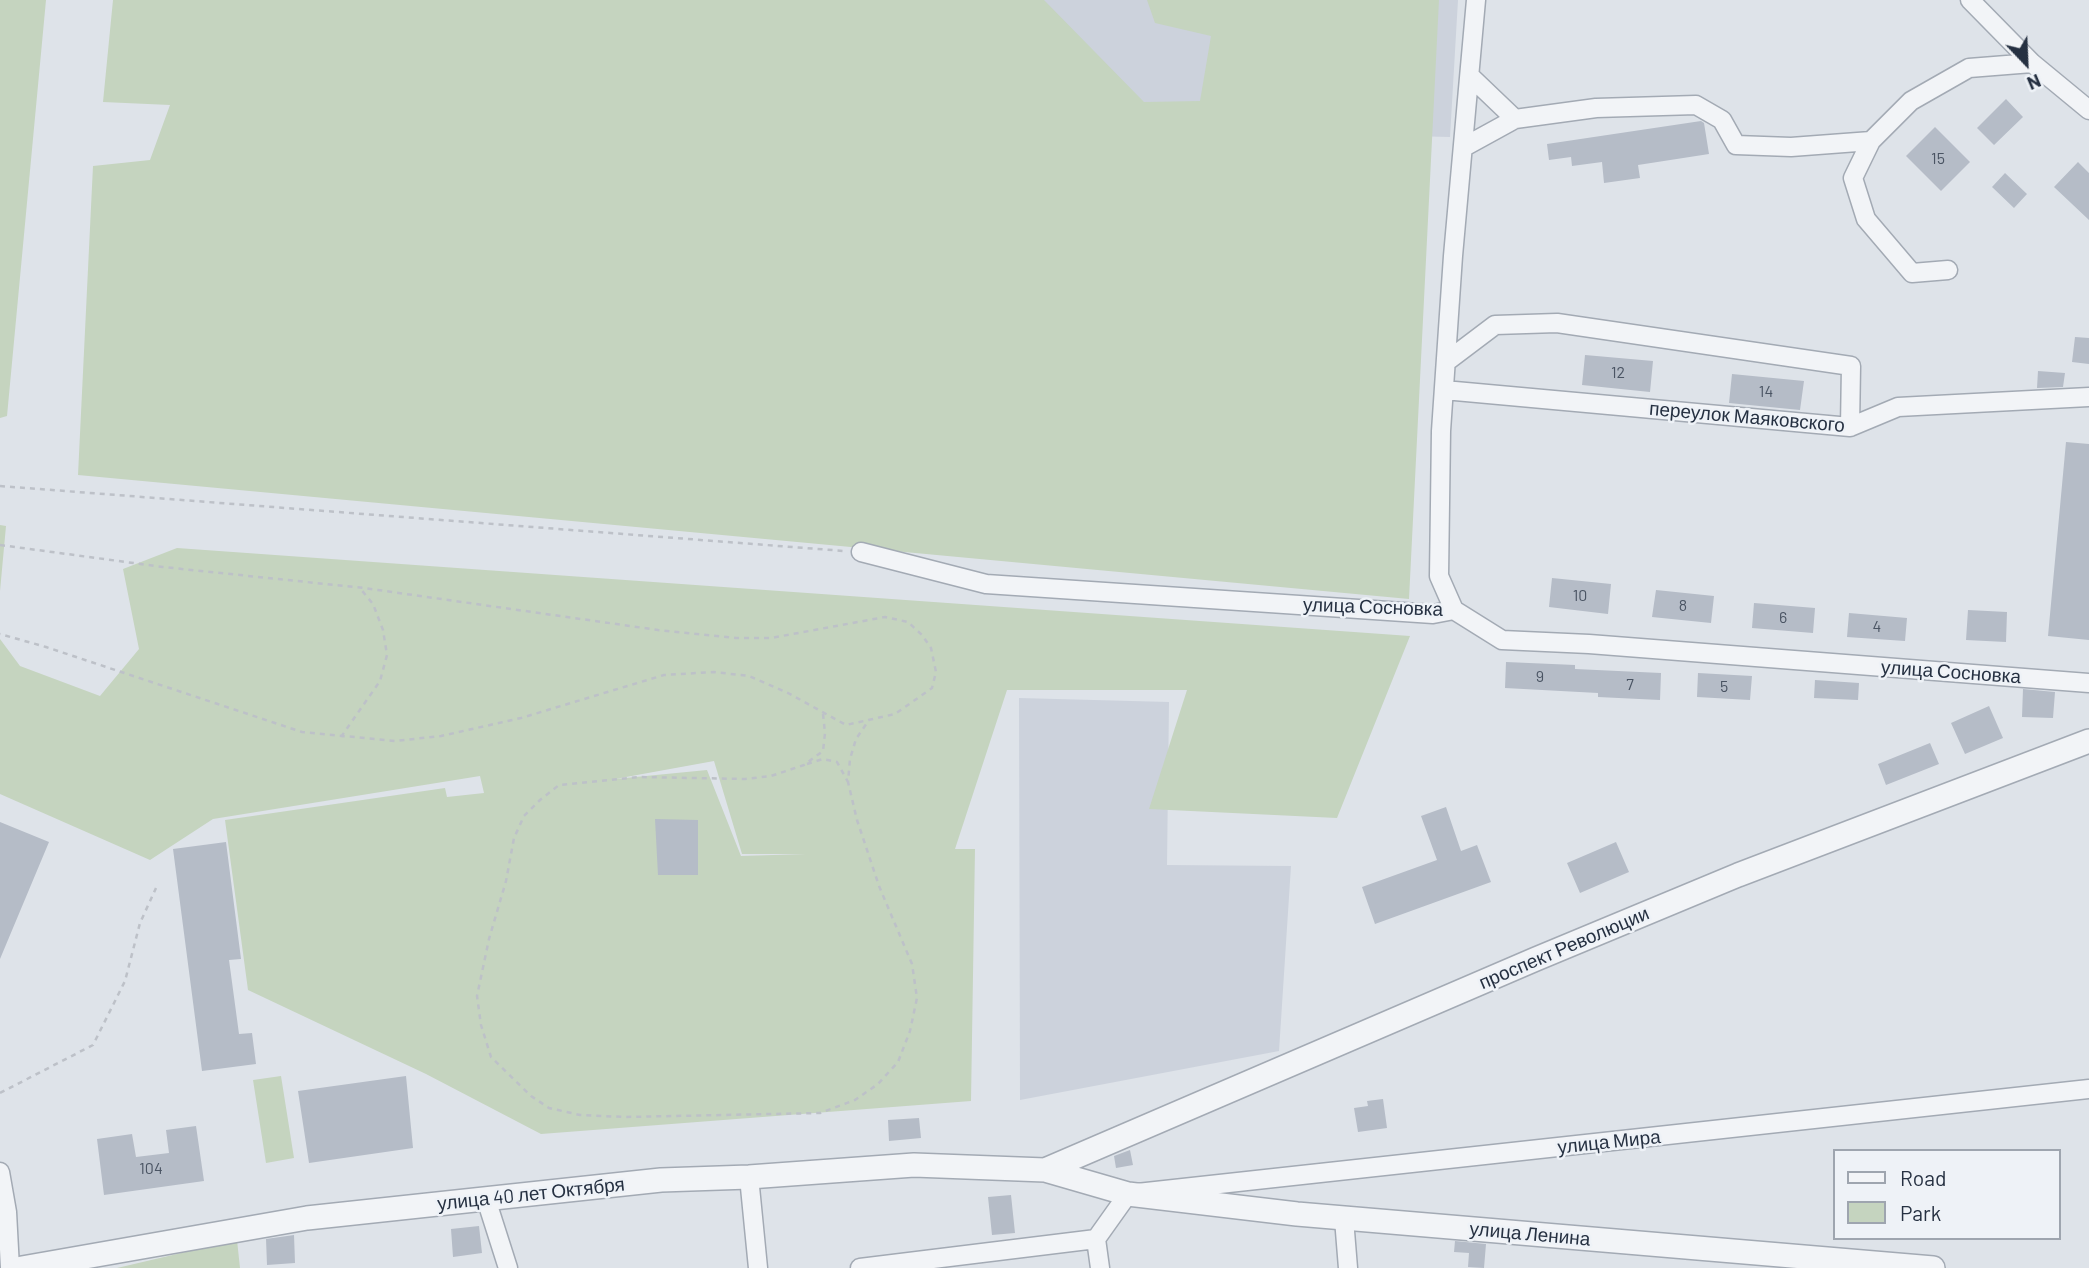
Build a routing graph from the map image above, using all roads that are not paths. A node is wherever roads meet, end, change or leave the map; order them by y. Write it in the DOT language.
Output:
graph roads {
  1 [pos="1476,0"];
  2 [pos="1970,0"];
  3 [pos="2032,64"];
  4 [pos="1470,76"];
  5 [pos="2089,110"];
  6 [pos="1515,119"];
  7 [pos="1871,141"];
  8 [pos="1464,147"];
  9 [pos="1948,270"];
  10 [pos="1446,362"];
  11 [pos="1444,390"];
  12 [pos="2089,397"];
  13 [pos="1850,427"];
  14 [pos="861,552"];
  15 [pos="1454,610"];
  16 [pos="2089,683"];
  17 [pos="2089,741"];
  18 [pos="2089,1089"];
  19 [pos="1045,1170"];
  20 [pos="0,1172"];
  21 [pos="750,1177"];
  22 [pos="1128,1194"];
  23 [pos="486,1199"];
  24 [pos="1344,1219"];
  25 [pos="1096,1239"];
  26 [pos="10,1268"];
  27 [pos="22,1268"];
  28 [pos="508,1268"];
  29 [pos="758,1268"];
  30 [pos="860,1268"];
  31 [pos="1100,1268"];
  32 [pos="1348,1268"];
  33 [pos="1933,1268"];
  1 -- 4 [label="street"];
  2 -- 3 [label="street"];
  3 -- 5 [label="street"];
  3 -- 7 [label="street"];
  4 -- 6 [label="street"];
  4 -- 8 [label="street"];
  6 -- 7 [label="street"];
  6 -- 8 [label="street"];
  7 -- 9 [label="street"];
  8 -- 10 [label="street"];
  10 -- 11 [label="street"];
  10 -- 13 [label="street"];
  11 -- 13 [label="street, переулок Маяковского"];
  11 -- 15 [label="street"];
  12 -- 13 [label="street, переулок Маяковского"];
  14 -- 15 [label="street, улица Сосновка"];
  15 -- 16 [label="street, улица Сосновка"];
  17 -- 19 [label="street, проспект Революции"];
  18 -- 22 [label="street, улица Мира"];
  19 -- 21 [label="street, улица 40 лет Октября"];
  19 -- 22 [label="street, улица Ленина"];
  20 -- 26 [label="street"];
  21 -- 23 [label="street, улица 40 лет Октября"];
  21 -- 29 [label="street"];
  22 -- 24 [label="street, улица Ленина"];
  22 -- 25 [label="street"];
  23 -- 27 [label="street, улица 40 лет Октября"];
  23 -- 28 [label="street"];
  24 -- 32 [label="street"];
  24 -- 33 [label="street, улица Ленина"];
  25 -- 30 [label="street"];
  25 -- 31 [label="street"];
}
